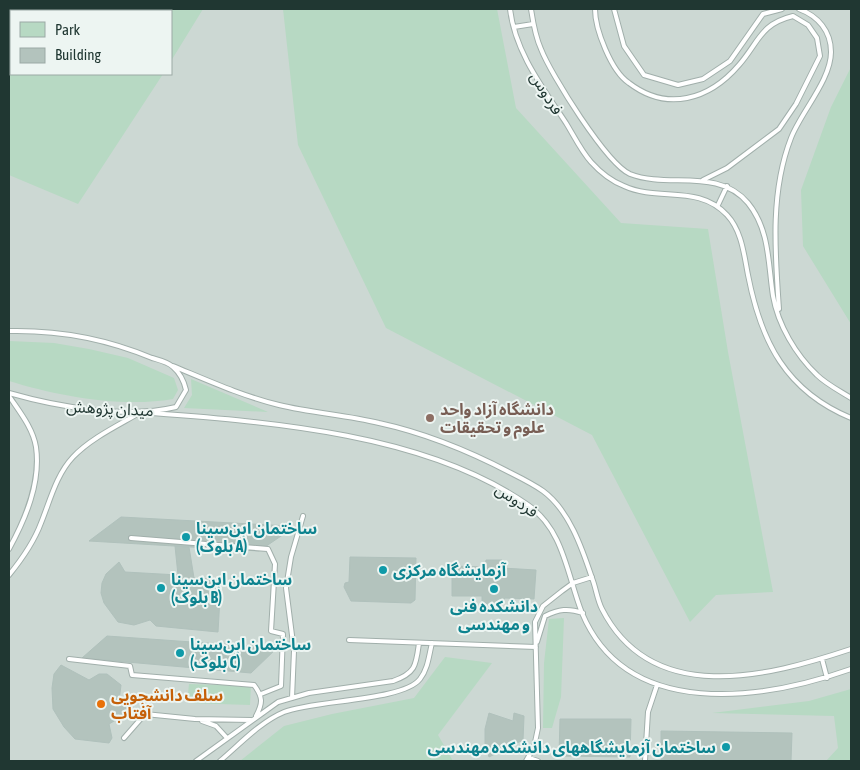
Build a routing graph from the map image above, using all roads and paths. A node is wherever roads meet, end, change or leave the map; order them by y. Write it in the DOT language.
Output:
graph roads {
  1 [pos="510,9"];
  2 [pos="531,9"];
  3 [pos="594,9"];
  4 [pos="614,9"];
  5 [pos="782,9"];
  6 [pos="799,9"];
  7 [pos="534,24"];
  8 [pos="514,27"];
  9 [pos="703,180"];
  10 [pos="727,186"];
  11 [pos="718,206"];
  12 [pos="779,314"];
  13 [pos="9,331"];
  14 [pos="172,366"];
  15 [pos="9,395"];
  16 [pos="851,398"];
  17 [pos="141,412"];
  18 [pos="152,413"];
  19 [pos="851,418"];
  20 [pos="303,516"];
  21 [pos="131,538"];
  22 [pos="9,549"];
  23 [pos="9,575"];
  24 [pos="592,577"];
  25 [pos="573,583"];
  26 [pos="582,613"];
  27 [pos="291,629"];
  28 [pos="283,634"];
  29 [pos="349,640"];
  30 [pos="419,643"];
  31 [pos="432,643"];
  32 [pos="536,647"];
  33 [pos="851,649"];
  34 [pos="70,659"];
  35 [pos="822,659"];
  36 [pos="851,670"];
  37 [pos="827,678"];
  38 [pos="658,684"];
  39 [pos="261,694"];
  40 [pos="292,698"];
  41 [pos="195,719"];
  42 [pos="253,719"];
  43 [pos="124,738"];
  44 [pos="227,738"];
  45 [pos="527,760"];
  46 [pos="199,761"];
  47 [pos="220,761"];
  48 [pos="538,761"];
  49 [pos="645,761"];
  1 -- 8 [label="lane, فردوس"];
  2 -- 7 [label="lane, فردوس"];
  3 -- 9 [label="lane"];
  4 -- 5 [label="lane"];
  6 -- 12 [label="lane"];
  7 -- 8 [label="lane"];
  7 -- 9 [label="lane, فردوس"];
  8 -- 11 [label="lane, فردوس"];
  9 -- 10 [label="lane, فردوس"];
  10 -- 11 [label="lane"];
  10 -- 12 [label="lane, فردوس"];
  11 -- 19 [label="lane, فردوس"];
  12 -- 16 [label="lane, فردوس"];
  13 -- 14 [label="lane"];
  14 -- 18 [label="lane, میدان پژوهش"];
  14 -- 24 [label="lane, فردوس"];
  15 -- 17 [label="lane, میدان پژوهش"];
  15 -- 22 [label="lane"];
  17 -- 18 [label="lane, میدان پژوهش"];
  17 -- 23 [label="lane"];
  18 -- 25 [label="lane, فردوس"];
  20 -- 27 [label="lane"];
  21 -- 28 [label="lane"];
  24 -- 25 [label="lane"];
  24 -- 35 [label="lane, فردوس"];
  25 -- 26 [label="lane, فردوس"];
  25 -- 32 [label="lane"];
  26 -- 32 [label="lane"];
  26 -- 38 [label="lane, فردوس"];
  27 -- 28 [label="lane"];
  27 -- 40 [label="lane"];
  28 -- 39 [label="lane"];
  29 -- 30 [label="lane"];
  30 -- 31 [label="lane"];
  30 -- 40 [label="lane"];
  31 -- 32 [label="lane"];
  31 -- 47 [label="lane"];
  32 -- 45 [label="lane"];
  33 -- 35 [label="lane, فردوس"];
  34 -- 39 [label="lane"];
  35 -- 37 [label="lane"];
  36 -- 37 [label="lane, فردوس"];
  37 -- 38 [label="lane, فردوس"];
  38 -- 49 [label="lane"];
  39 -- 42 [label="lane"];
  40 -- 42 [label="lane"];
  41 -- 42 [label="lane"];
  41 -- 43 [label="lane"];
  41 -- 44 [label="lane"];
  42 -- 44 [label="lane"];
  44 -- 46 [label="lane"];
  45 -- 48 [label="lane"];
}
